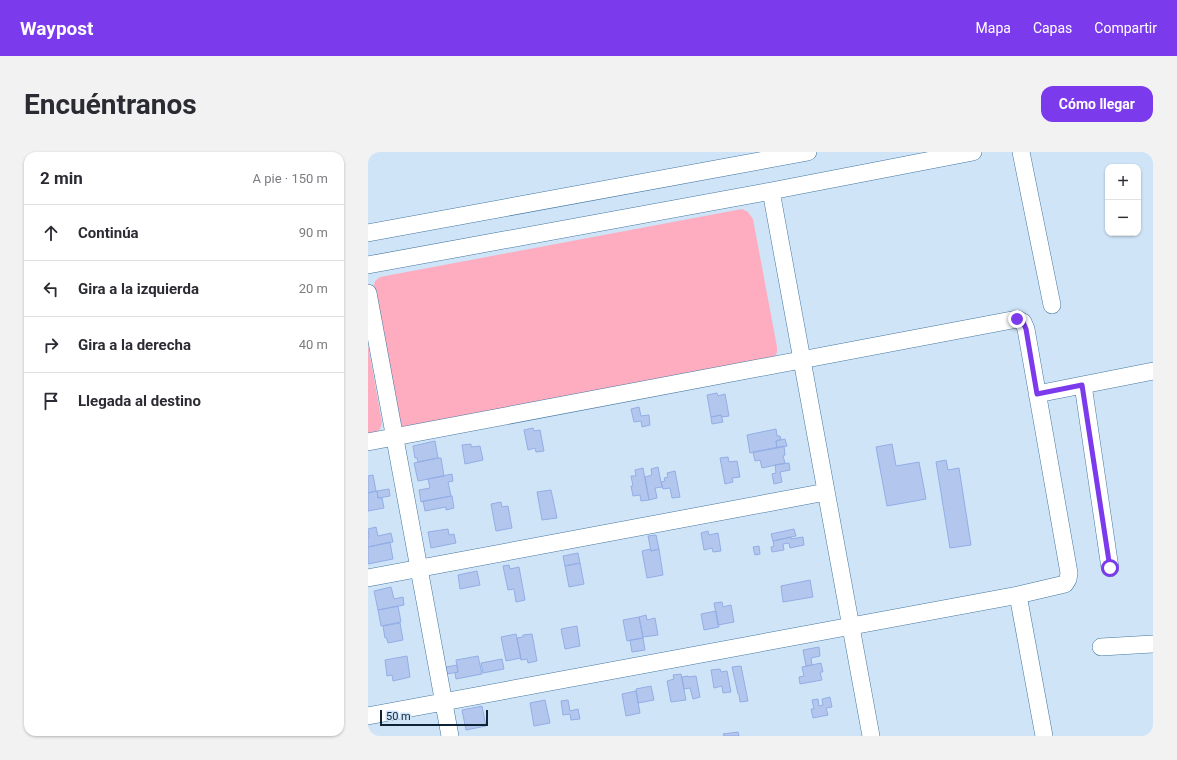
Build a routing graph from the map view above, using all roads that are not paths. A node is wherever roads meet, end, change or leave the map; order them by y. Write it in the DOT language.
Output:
graph roads {
  1 [pos="808,152"];
  2 [pos="973,152"];
  3 [pos="1023,152"];
  4 [pos="771,155"];
  5 [pos="749,157"];
  6 [pos="771,191"];
  7 [pos="368,233"];
  8 [pos="368,265"];
  9 [pos="368,293"];
  10 [pos="1052,305"];
  11 [pos="801,359"];
  12 [pos="1153,370"];
  13 [pos="1082,385"];
  14 [pos="1037,394"];
  15 [pos="395,437"];
  16 [pos="368,442"];
  17 [pos="826,492"];
  18 [pos="1110,568"];
  19 [pos="419,569"];
  20 [pos="368,578"];
  21 [pos="1018,595"];
  22 [pos="850,626"];
  23 [pos="1153,644"];
  24 [pos="1101,647"];
  25 [pos="444,702"];
  26 [pos="368,716"];
  27 [pos="450,736"];
  28 [pos="871,736"];
  29 [pos="1044,736"];
  1 -- 4 [label="street"];
  2 -- 6 [label="street"];
  3 -- 10 [label="street"];
  4 -- 5 [label="street"];
  5 -- 7 [label="street"];
  6 -- 8 [label="street"];
  6 -- 11 [label="street"];
  9 -- 15 [label="street"];
  11 -- 14 [label="street"];
  11 -- 15 [label="street"];
  11 -- 17 [label="street"];
  12 -- 13 [label="street"];
  13 -- 14 [label="street"];
  13 -- 18 [label="street"];
  14 -- 21 [label="street"];
  15 -- 16 [label="street"];
  15 -- 19 [label="street"];
  17 -- 19 [label="street"];
  17 -- 22 [label="street"];
  19 -- 20 [label="street"];
  19 -- 25 [label="street"];
  21 -- 22 [label="street"];
  21 -- 29 [label="street"];
  22 -- 25 [label="street"];
  22 -- 28 [label="street"];
  23 -- 24 [label="street"];
  25 -- 26 [label="street"];
  25 -- 27 [label="street"];
}
